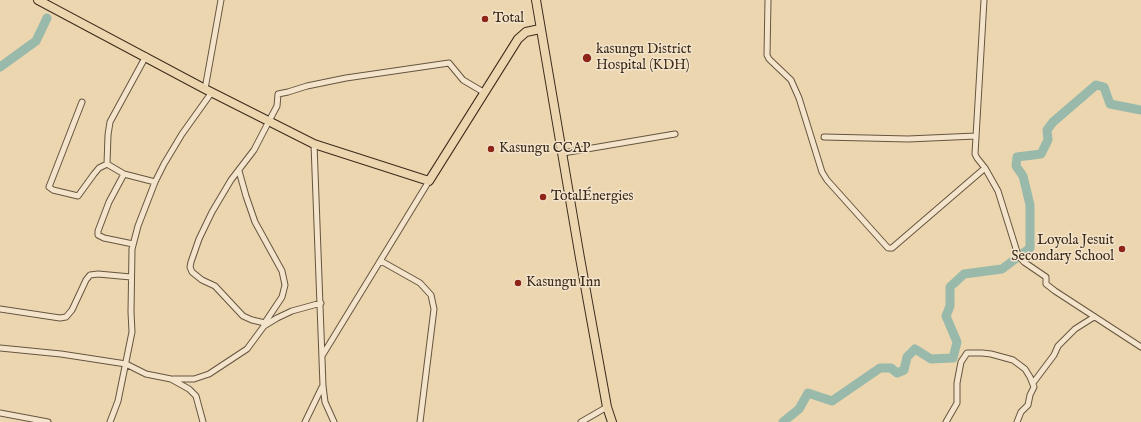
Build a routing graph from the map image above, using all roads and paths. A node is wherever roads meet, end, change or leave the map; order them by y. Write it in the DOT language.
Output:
graph roads {
  1 [pos="38,0"];
  2 [pos="220,0"];
  3 [pos="536,0"];
  4 [pos="768,0"];
  5 [pos="984,0"];
  6 [pos="540,29"];
  7 [pos="146,56"];
  8 [pos="209,90"];
  9 [pos="485,93"];
  10 [pos="82,102"];
  11 [pos="269,122"];
  12 [pos="675,134"];
  13 [pos="824,136"];
  14 [pos="976,136"];
  15 [pos="314,144"];
  16 [pos="563,153"];
  17 [pos="107,164"];
  18 [pos="985,168"];
  19 [pos="240,171"];
  20 [pos="124,174"];
  21 [pos="429,181"];
  22 [pos="155,182"];
  23 [pos="134,244"];
  24 [pos="381,261"];
  25 [pos="131,277"];
  26 [pos="320,303"];
  27 [pos="0,309"];
  28 [pos="1094,317"];
  29 [pos="264,324"];
  30 [pos="1141,347"];
  31 [pos="0,348"];
  32 [pos="322,357"];
  33 [pos="126,364"];
  34 [pos="171,379"];
  35 [pos="1033,383"];
  36 [pos="323,386"];
  37 [pos="607,406"];
  38 [pos="0,413"];
  39 [pos="48,422"];
  40 [pos="110,422"];
  41 [pos="203,422"];
  42 [pos="305,422"];
  43 [pos="334,422"];
  44 [pos="420,422"];
  45 [pos="581,422"];
  46 [pos="612,422"];
  47 [pos="946,422"];
  48 [pos="1016,422"];
  1 -- 7 [label="main road"];
  2 -- 8 [label="street"];
  3 -- 6 [label="main road"];
  4 -- 18 [label="street"];
  5 -- 14 [label="street"];
  6 -- 9 [label="main road"];
  6 -- 16 [label="main road"];
  7 -- 8 [label="main road"];
  7 -- 17 [label="street"];
  8 -- 11 [label="main road"];
  8 -- 22 [label="street"];
  9 -- 11 [label="street"];
  9 -- 21 [label="main road"];
  10 -- 17 [label="street"];
  11 -- 15 [label="main road"];
  11 -- 19 [label="street"];
  12 -- 16 [label="street"];
  13 -- 14 [label="street"];
  14 -- 18 [label="street"];
  15 -- 21 [label="main road"];
  15 -- 26 [label="street"];
  16 -- 37 [label="main road"];
  17 -- 20 [label="street"];
  18 -- 28 [label="street"];
  19 -- 29 [label="street"];
  19 -- 29 [label="street"];
  20 -- 22 [label="street"];
  20 -- 23 [label="street"];
  21 -- 24 [label="street"];
  22 -- 23 [label="street"];
  23 -- 25 [label="street"];
  24 -- 32 [label="street"];
  24 -- 44 [label="street"];
  25 -- 27 [label="street"];
  25 -- 33 [label="street"];
  26 -- 29 [label="street"];
  26 -- 32 [label="street"];
  28 -- 30 [label="street"];
  28 -- 35 [label="street"];
  29 -- 34 [label="street"];
  31 -- 33 [label="street"];
  32 -- 36 [label="street"];
  33 -- 34 [label="street"];
  33 -- 40 [label="street"];
  34 -- 41 [label="street"];
  35 -- 47 [label="street"];
  35 -- 48 [label="street"];
  36 -- 42 [label="street"];
  36 -- 43 [label="street"];
  37 -- 45 [label="street"];
  37 -- 46 [label="main road"];
  38 -- 39 [label="street"];
}
